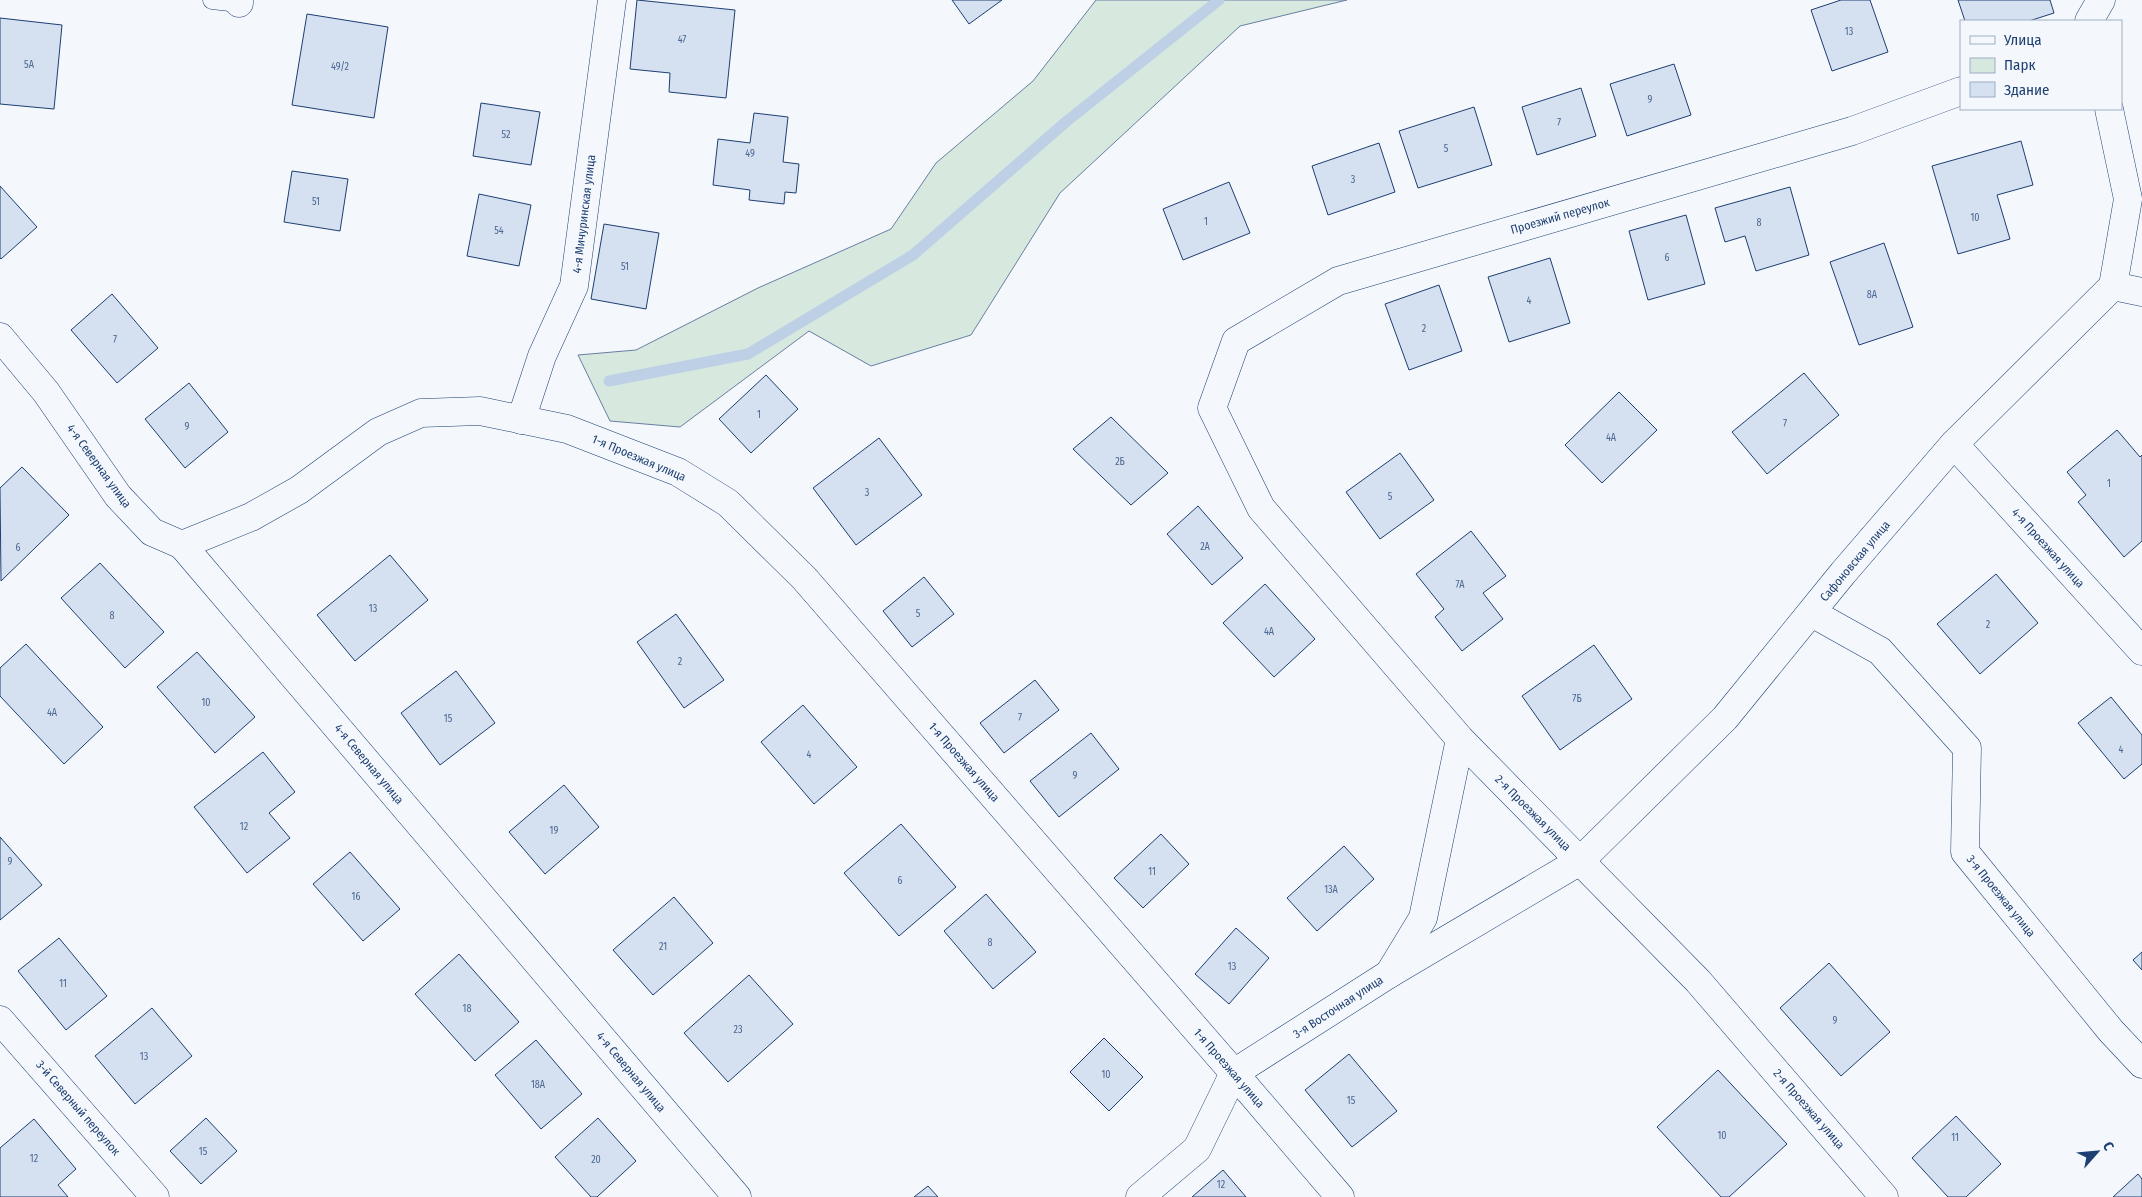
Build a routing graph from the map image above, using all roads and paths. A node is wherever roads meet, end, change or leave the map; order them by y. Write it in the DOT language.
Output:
graph roads {
  1 [pos="212,0"];
  2 [pos="612,0"];
  3 [pos="2101,0"];
  4 [pos="239,1"];
  5 [pos="2090,20"];
  6 [pos="1960,92"];
  7 [pos="2109,110"];
  8 [pos="2113,286"];
  9 [pos="2142,292"];
  10 [pos="0,337"];
  11 [pos="1212,408"];
  12 [pos="521,420"];
  13 [pos="1954,444"];
  14 [pos="182,545"];
  15 [pos="1812,613"];
  16 [pos="2142,651"];
  17 [pos="1460,740"];
  18 [pos="1580,861"];
  19 [pos="1390,974"];
  20 [pos="0,1020"];
  21 [pos="2142,1064"];
  22 [pos="1234,1073"];
  23 [pos="155,1197"];
  24 [pos="737,1197"];
  25 [pos="1140,1197"];
  26 [pos="1340,1197"];
  27 [pos="1884,1197"];
  1 -- 4 [label="lane"];
  2 -- 12 [label="street, 4-я Мичуринская улица"];
  3 -- 5 [label="street"];
  6 -- 11 [label="street, Проезжий переулок"];
  7 -- 8 [label="street"];
  8 -- 9 [label="street"];
  8 -- 13 [label="street, Сафоновская улица"];
  10 -- 14 [label="street, 4-я Северная улица"];
  11 -- 17 [label="street, 2-я Проезжая улица"];
  12 -- 14 [label="street, 1-я Проезжая улица"];
  12 -- 22 [label="street, 1-я Проезжая улица"];
  13 -- 15 [label="street, Сафоновская улица"];
  13 -- 16 [label="street, 4-я Проезжая улица"];
  14 -- 24 [label="street, 4-я Северная улица"];
  15 -- 18 [label="street, Сафоновская улица"];
  15 -- 21 [label="street, 3-я Проезжая улица"];
  17 -- 18 [label="street, 2-я Проезжая улица"];
  17 -- 19 [label="street"];
  18 -- 19 [label="street, 3-я Восточная улица"];
  18 -- 27 [label="street, 2-я Проезжая улица"];
  19 -- 22 [label="street, 3-я Восточная улица"];
  20 -- 23 [label="street, 3-й Северный переулок"];
  22 -- 25 [label="street"];
  22 -- 26 [label="street, 1-я Проезжая улица"];
}
